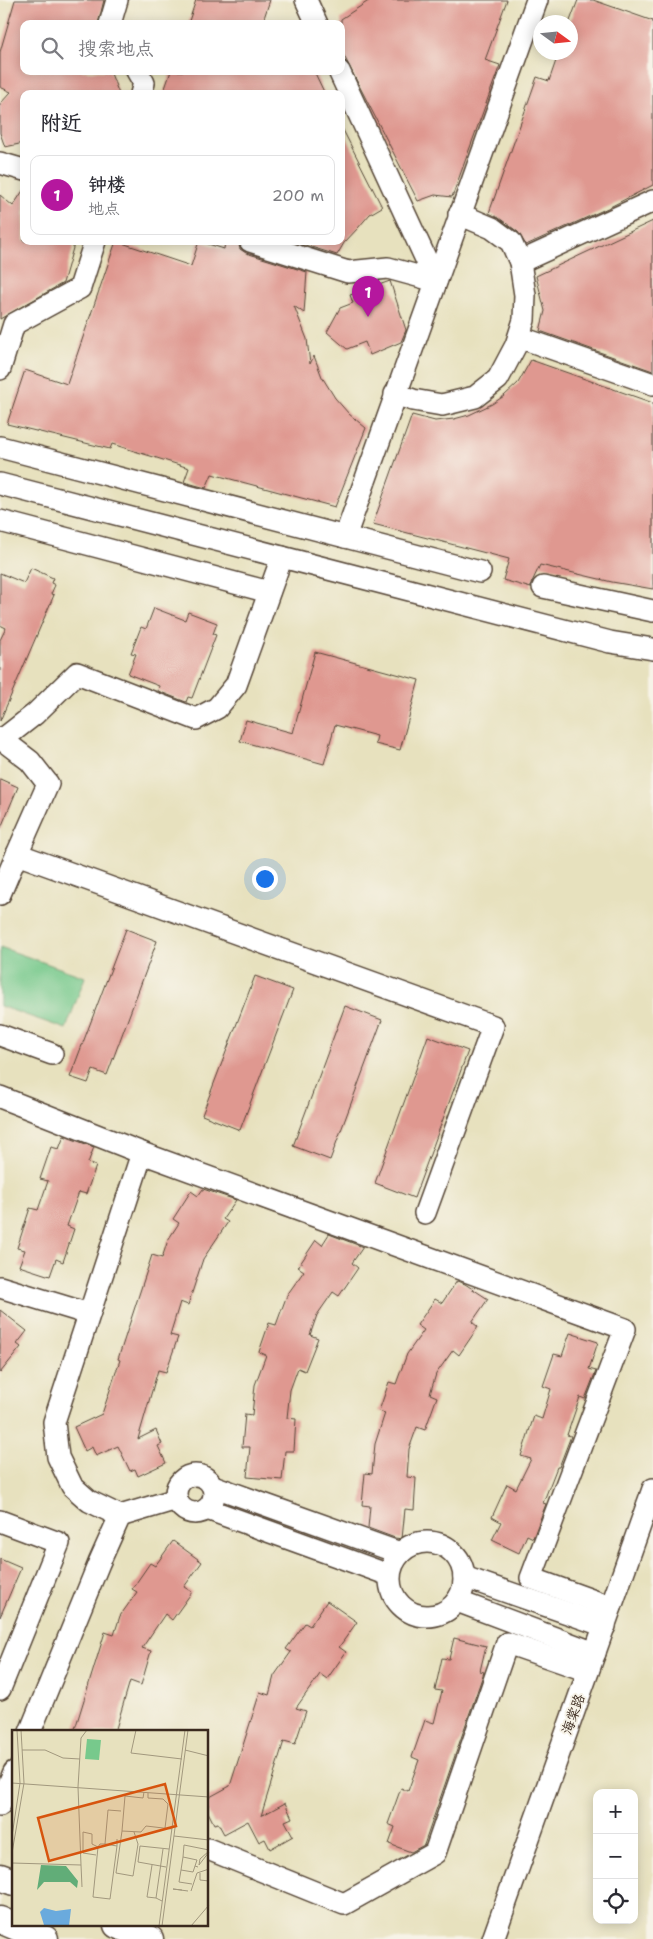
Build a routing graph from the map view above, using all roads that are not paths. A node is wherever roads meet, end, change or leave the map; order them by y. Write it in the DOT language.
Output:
graph roads {
  1 [pos="117,0"];
  2 [pos="306,0"];
  3 [pos="537,0"];
  4 [pos="111,20"];
  5 [pos="315,20"];
  6 [pos="139,75"];
  7 [pos="341,75"];
  8 [pos="142,90"];
  9 [pos="0,163"];
  10 [pos="20,169"];
  11 [pos="653,201"];
  12 [pos="459,214"];
  13 [pos="94,245"];
  14 [pos="263,245"];
  15 [pos="520,262"];
  16 [pos="436,281"];
  17 [pos="519,337"];
  18 [pos="0,369"];
  19 [pos="653,384"];
  20 [pos="395,394"];
  21 [pos="0,447"];
  22 [pos="0,484"];
  23 [pos="0,521"];
  24 [pos="345,537"];
  25 [pos="282,558"];
  26 [pos="480,572"];
  27 [pos="543,587"];
  28 [pos="269,592"];
  29 [pos="653,611"];
  30 [pos="653,649"];
  31 [pos="1,738"];
  32 [pos="17,854"];
  33 [pos="0,894"];
  34 [pos="0,1035"];
  35 [pos="52,1054"];
  36 [pos="0,1097"];
  37 [pos="142,1153"];
  38 [pos="425,1213"];
  39 [pos="0,1287"];
  40 [pos="89,1314"];
  41 [pos="213,1486"];
  42 [pos="653,1489"];
  43 [pos="177,1499"];
  44 [pos="207,1509"];
  45 [pos="120,1516"];
  46 [pos="0,1521"];
  47 [pos="400,1553"];
  48 [pos="389,1575"];
  49 [pos="464,1577"];
  50 [pos="531,1578"];
  51 [pos="524,1598"];
  52 [pos="457,1601"];
  53 [pos="608,1616"];
  54 [pos="515,1623"];
  55 [pos="508,1643"];
  56 [pos="592,1662"];
  57 [pos="0,1688"];
  58 [pos="31,1730"];
  59 [pos="12,1777"];
  60 [pos="0,1806"];
  61 [pos="209,1850"];
  62 [pos="0,1877"];
  63 [pos="12,1881"];
  64 [pos="0,1920"];
  65 [pos="12,1925"];
  66 [pos="14,1926"];
  67 [pos="119,1926"];
  68 [pos="45,1939"];
  69 [pos="150,1939"];
  70 [pos="494,1939"];
  1 -- 4 [label="street"];
  2 -- 5 [label="street"];
  3 -- 12 [label="street"];
  6 -- 8 [label="street"];
  7 -- 16 [label="street"];
  9 -- 10 [label="street"];
  11 -- 15 [label="street"];
  12 -- 15 [label="street"];
  12 -- 16 [label="street"];
  13 -- 18 [label="street"];
  14 -- 16 [label="street"];
  15 -- 17 [label="street"];
  16 -- 20 [label="street"];
  17 -- 19 [label="street"];
  17 -- 20 [label="street"];
  20 -- 24 [label="street"];
  21 -- 24 [label="street"];
  22 -- 25 [label="street"];
  23 -- 28 [label="street"];
  24 -- 26 [label="street"];
  25 -- 28 [label="street"];
  25 -- 30 [label="street"];
  27 -- 29 [label="street"];
  28 -- 31 [label="street"];
  31 -- 32 [label="street"];
  32 -- 33 [label="street"];
  32 -- 38 [label="street"];
  34 -- 35 [label="street"];
  36 -- 37 [label="street"];
  37 -- 40 [label="street"];
  37 -- 50 [label="street"];
  39 -- 40 [label="street"];
  40 -- 45 [label="street"];
  41 -- 43 [label="street"];
  41 -- 44 [label="street"];
  41 -- 47 [label="street"];
  42 -- 53 [label="street, 海棠路"];
  43 -- 44 [label="street"];
  43 -- 45 [label="street"];
  44 -- 48 [label="street"];
  45 -- 58 [label="street"];
  46 -- 57 [label="street"];
  47 -- 48 [label="street"];
  47 -- 49 [label="street"];
  48 -- 52 [label="street"];
  49 -- 51 [label="street"];
  49 -- 52 [label="street"];
  50 -- 51 [label="street"];
  50 -- 53 [label="street"];
  51 -- 53 [label="street"];
  51 -- 54 [label="street"];
  52 -- 54 [label="street"];
  53 -- 56 [label="street, 海棠路"];
  54 -- 55 [label="street"];
  54 -- 56 [label="street"];
  55 -- 56 [label="street"];
  55 -- 61 [label="street"];
  56 -- 70 [label="street, 海棠路"];
  59 -- 60 [label="street"];
  62 -- 63 [label="main road"];
  64 -- 65 [label="main road"];
  66 -- 68 [label="main road"];
  67 -- 69 [label="main road"];
}
